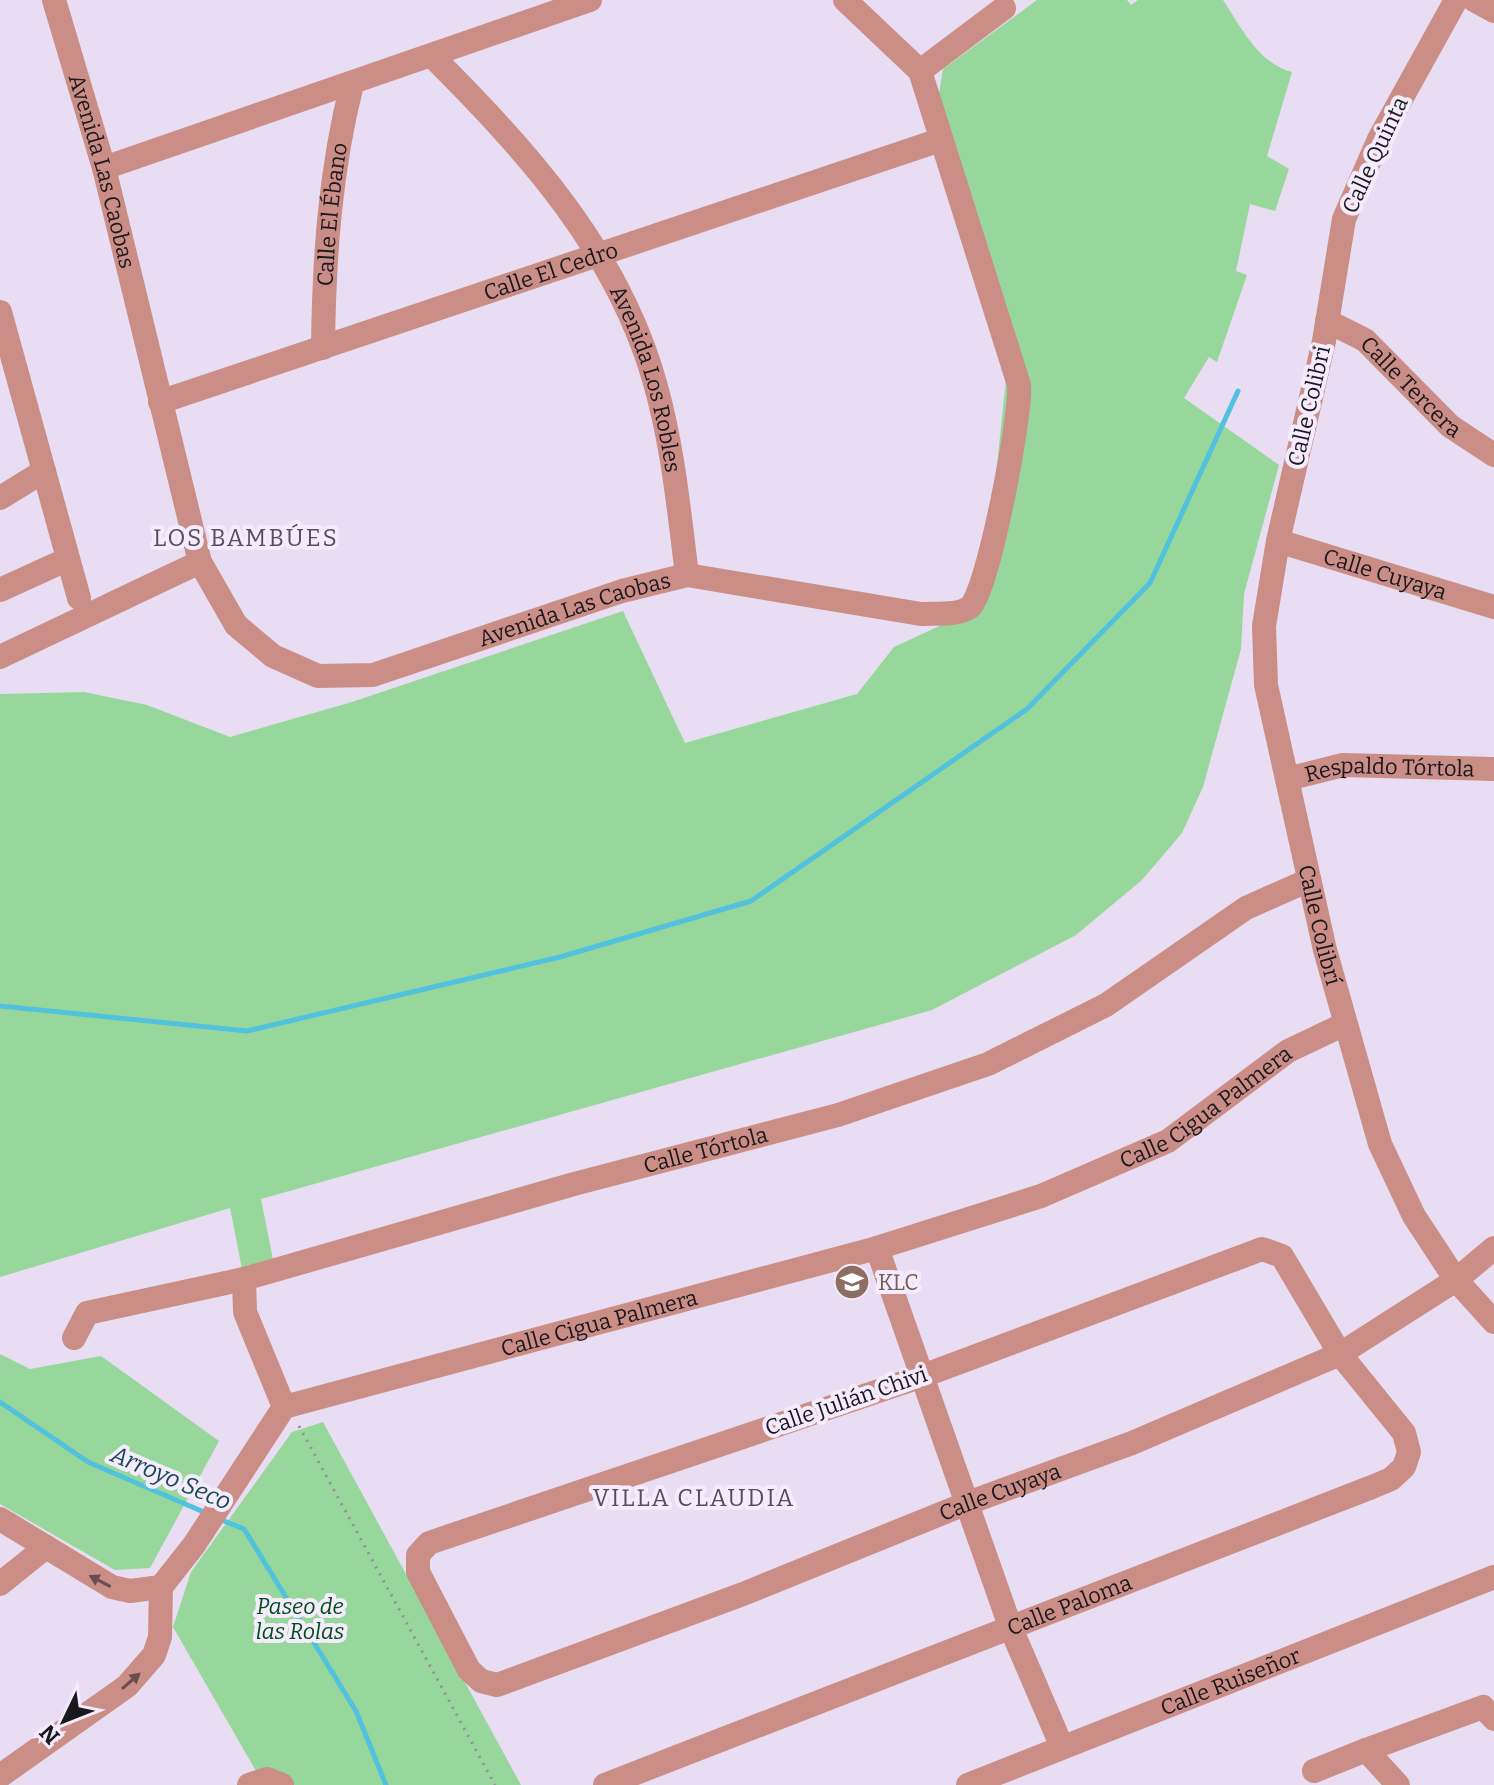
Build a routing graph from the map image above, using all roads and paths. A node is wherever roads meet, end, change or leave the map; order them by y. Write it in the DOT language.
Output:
graph roads {
  1 [pos="54,0"];
  2 [pos="590,0"];
  3 [pos="845,0"];
  4 [pos="1456,0"];
  5 [pos="1474,0"];
  6 [pos="1004,8"];
  7 [pos="1494,11"];
  8 [pos="432,56"];
  9 [pos="920,71"];
  10 [pos="352,84"];
  11 [pos="940,140"];
  12 [pos="104,168"];
  13 [pos="599,255"];
  14 [pos="0,312"];
  15 [pos="1327,321"];
  16 [pos="323,348"];
  17 [pos="160,402"];
  18 [pos="1494,455"];
  19 [pos="44,471"];
  20 [pos="1289,491"];
  21 [pos="0,498"];
  22 [pos="1278,541"];
  23 [pos="68,559"];
  24 [pos="200,562"];
  25 [pos="687,575"];
  26 [pos="0,590"];
  27 [pos="79,598"];
  28 [pos="1494,607"];
  29 [pos="0,657"];
  30 [pos="1494,769"];
  31 [pos="1287,779"];
  32 [pos="1309,880"];
  33 [pos="1345,1024"];
  34 [pos="877,1248"];
  35 [pos="1494,1248"];
  36 [pos="1276,1252"];
  37 [pos="244,1279"];
  38 [pos="1456,1280"];
  39 [pos="1494,1322"];
  40 [pos="74,1338"];
  41 [pos="1340,1354"];
  42 [pos="920,1377"];
  43 [pos="284,1407"];
  44 [pos="965,1504"];
  45 [pos="0,1519"];
  46 [pos="46,1547"];
  47 [pos="1494,1577"];
  48 [pos="0,1584"];
  49 [pos="161,1587"];
  50 [pos="1010,1626"];
  51 [pos="481,1681"];
  52 [pos="1490,1710"];
  53 [pos="1062,1747"];
  54 [pos="1366,1750"];
  55 [pos="1314,1771"];
  56 [pos="0,1776"];
  57 [pos="280,1783"];
  58 [pos="249,1785"];
  59 [pos="495,1785"];
  60 [pos="605,1785"];
  61 [pos="968,1785"];
  62 [pos="1398,1785"];
  1 -- 12 [label="street, Avenida Las Caobas"];
  2 -- 8 [label="street"];
  3 -- 9 [label="street"];
  4 -- 15 [label="street, Calle Quinta"];
  5 -- 7 [label="street"];
  6 -- 9 [label="street"];
  8 -- 10 [label="street"];
  8 -- 13 [label="street, Avenida Los Robles"];
  9 -- 11 [label="street, Avenida Las Caobas"];
  10 -- 12 [label="street"];
  10 -- 16 [label="street, Calle El Ébano"];
  11 -- 13 [label="street, Calle El Cedro"];
  11 -- 25 [label="street, Avenida Las Caobas"];
  12 -- 17 [label="street, Avenida Las Caobas"];
  13 -- 16 [label="street, Calle El Cedro"];
  13 -- 25 [label="street, Avenida Los Robles"];
  14 -- 19 [label="street"];
  15 -- 18 [label="street, Calle Tercera"];
  15 -- 20 [label="street, Calle Colibri"];
  16 -- 17 [label="street, Calle El Cedro"];
  17 -- 24 [label="street, Avenida Las Caobas"];
  19 -- 21 [label="street"];
  19 -- 23 [label="street"];
  20 -- 22 [label="street, Calle Colibrí"];
  22 -- 28 [label="street, Calle Cuyaya"];
  22 -- 31 [label="street, Calle Colibrí"];
  23 -- 26 [label="street"];
  23 -- 27 [label="street"];
  24 -- 25 [label="street, Avenida Las Caobas"];
  24 -- 29 [label="street"];
  30 -- 31 [label="street, Respaldo Tórtola"];
  31 -- 32 [label="street, Calle Colibrí"];
  32 -- 33 [label="street, Calle Colibrí"];
  32 -- 37 [label="street, Calle Tórtola"];
  33 -- 34 [label="street, Calle Cigua Palmera"];
  33 -- 38 [label="street, Calle Colibrí"];
  34 -- 42 [label="street"];
  34 -- 43 [label="street, Calle Cigua Palmera"];
  35 -- 38 [label="street, Calle Cuyaya"];
  36 -- 41 [label="street, Calle Paloma"];
  36 -- 42 [label="street, Calle Julián Chivi"];
  37 -- 40 [label="street, Calle Tórtola"];
  37 -- 43 [label="street"];
  38 -- 39 [label="street, Calle Colibrí"];
  38 -- 41 [label="street, Calle Cuyaya"];
  41 -- 44 [label="street, Calle Cuyaya"];
  41 -- 50 [label="street, Calle Paloma"];
  42 -- 44 [label="street"];
  42 -- 51 [label="street, Calle Julián Chivi"];
  43 -- 49 [label="street"];
  43 -- 59 [label="path"];
  44 -- 50 [label="street"];
  44 -- 51 [label="street, Calle Cuyaya"];
  45 -- 46 [label="street"];
  46 -- 48 [label="street"];
  49 -- 46 [label="street, one-way"];
  47 -- 53 [label="street, Calle Ruiseñor"];
  56 -- 49 [label="street, one-way"];
  50 -- 53 [label="street"];
  50 -- 60 [label="street, Calle Paloma"];
  52 -- 54 [label="street"];
  53 -- 61 [label="street, Calle Ruiseñor"];
  54 -- 55 [label="street"];
  54 -- 62 [label="street"];
  57 -- 58 [label="street"];
}
